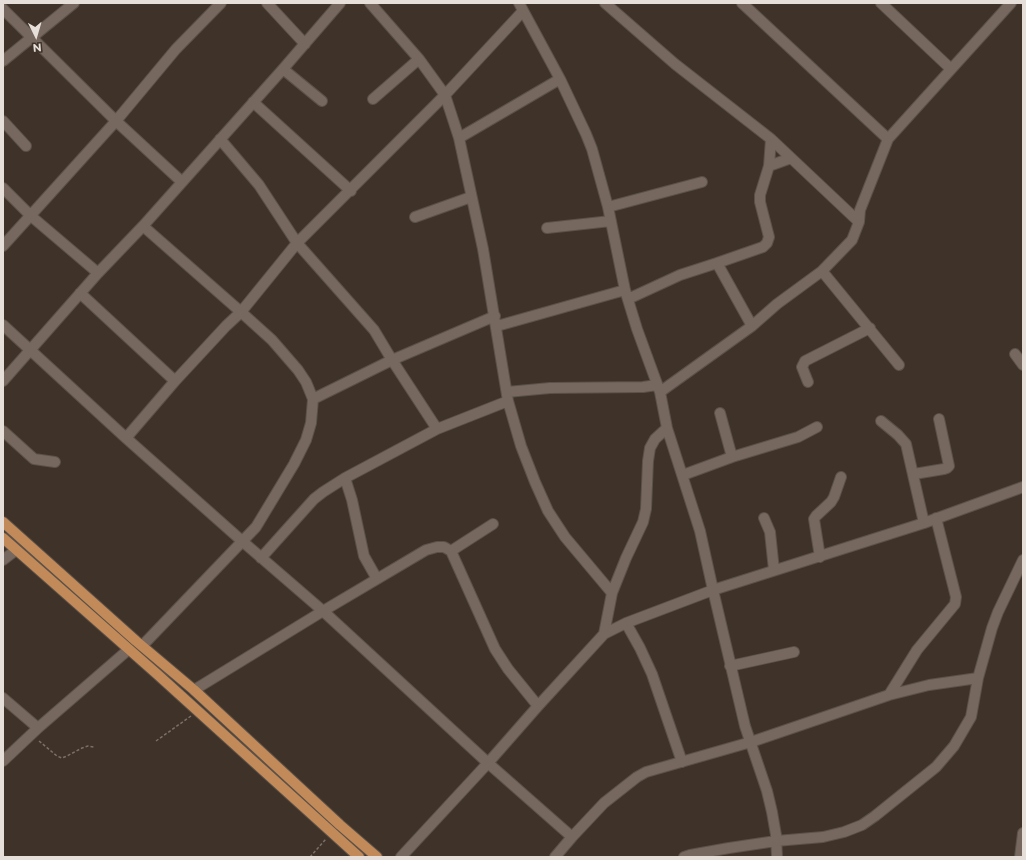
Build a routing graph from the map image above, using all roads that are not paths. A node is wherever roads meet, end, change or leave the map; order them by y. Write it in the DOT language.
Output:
graph roads {
  1 [pos="74,3"];
  2 [pos="221,3"];
  3 [pos="267,3"];
  4 [pos="340,3"];
  5 [pos="370,3"];
  6 [pos="605,3"];
  7 [pos="742,3"];
  8 [pos="881,3"];
  9 [pos="1011,3"];
  10 [pos="521,7"];
  11 [pos="3,8"];
  12 [pos="33,37"];
  13 [pos="305,44"];
  14 [pos="419,60"];
  15 [pos="3,61"];
  16 [pos="951,68"];
  17 [pos="283,69"];
  18 [pos="560,79"];
  19 [pos="444,95"];
  20 [pos="373,99"];
  21 [pos="322,101"];
  22 [pos="253,102"];
  23 [pos="3,121"];
  24 [pos="116,121"];
  25 [pos="458,138"];
  26 [pos="220,139"];
  27 [pos="771,139"];
  28 [pos="888,139"];
  29 [pos="26,146"];
  30 [pos="792,158"];
  31 [pos="770,166"];
  32 [pos="182,182"];
  33 [pos="702,182"];
  34 [pos="3,188"];
  35 [pos="351,190"];
  36 [pos="471,197"];
  37 [pos="608,207"];
  38 [pos="32,216"];
  39 [pos="415,217"];
  40 [pos="611,221"];
  41 [pos="858,222"];
  42 [pos="143,226"];
  43 [pos="547,228"];
  44 [pos="298,243"];
  45 [pos="3,246"];
  46 [pos="717,263"];
  47 [pos="822,271"];
  48 [pos="98,273"];
  49 [pos="80,293"];
  50 [pos="626,294"];
  51 [pos="241,312"];
  52 [pos="496,321"];
  53 [pos="3,325"];
  54 [pos="752,326"];
  55 [pos="870,328"];
  56 [pos="30,350"];
  57 [pos="1015,354"];
  58 [pos="392,360"];
  59 [pos="899,365"];
  60 [pos="1023,365"];
  61 [pos="3,381"];
  62 [pos="175,382"];
  63 [pos="808,382"];
  64 [pos="659,388"];
  65 [pos="508,396"];
  66 [pos="313,398"];
  67 [pos="720,413"];
  68 [pos="939,419"];
  69 [pos="880,421"];
  70 [pos="817,427"];
  71 [pos="667,428"];
  72 [pos="437,429"];
  73 [pos="3,431"];
  74 [pos="126,438"];
  75 [pos="732,457"];
  76 [pos="55,462"];
  77 [pos="914,474"];
  78 [pos="683,475"];
  79 [pos="841,477"];
  80 [pos="345,478"];
  81 [pos="1023,488"];
  82 [pos="764,518"];
  83 [pos="936,518"];
  84 [pos="3,522"];
  85 [pos="924,523"];
  86 [pos="493,524"];
  87 [pos="3,538"];
  88 [pos="242,541"];
  89 [pos="16,550"];
  90 [pos="450,551"];
  91 [pos="820,557"];
  92 [pos="261,558"];
  93 [pos="3,560"];
  94 [pos="1023,560"];
  95 [pos="774,570"];
  96 [pos="377,579"];
  97 [pos="713,590"];
  98 [pos="612,593"];
  99 [pos="323,611"];
  100 [pos="626,624"];
  101 [pos="604,634"];
  102 [pos="142,646"];
  103 [pos="128,650"];
  104 [pos="794,652"];
  105 [pos="730,666"];
  106 [pos="978,678"];
  107 [pos="194,690"];
  108 [pos="889,695"];
  109 [pos="3,698"];
  110 [pos="538,706"];
  111 [pos="35,731"];
  112 [pos="750,742"];
  113 [pos="3,761"];
  114 [pos="682,762"];
  115 [pos="488,763"];
  116 [pos="1023,833"];
  117 [pos="572,837"];
  118 [pos="776,841"];
  119 [pos="359,857"];
  120 [pos="377,857"];
  121 [pos="401,857"];
  122 [pos="555,857"];
  123 [pos="684,857"];
  124 [pos="777,857"];
  125 [pos="1020,857"];
  1 -- 12 [label="street"];
  2 -- 24 [label="street"];
  3 -- 13 [label="street"];
  4 -- 13 [label="street"];
  5 -- 14 [label="street"];
  6 -- 27 [label="street"];
  7 -- 28 [label="street"];
  8 -- 16 [label="street"];
  9 -- 16 [label="street"];
  10 -- 18 [label="street"];
  10 -- 19 [label="street"];
  11 -- 12 [label="street"];
  12 -- 15 [label="street"];
  12 -- 24 [label="street"];
  13 -- 17 [label="street"];
  14 -- 19 [label="street"];
  14 -- 20 [label="street"];
  16 -- 28 [label="street"];
  17 -- 21 [label="street"];
  17 -- 22 [label="street"];
  18 -- 25 [label="street"];
  18 -- 37 [label="street"];
  19 -- 25 [label="street"];
  19 -- 35 [label="street"];
  22 -- 26 [label="street"];
  22 -- 35 [label="street"];
  23 -- 29 [label="street"];
  24 -- 32 [label="street"];
  24 -- 38 [label="street"];
  25 -- 36 [label="street"];
  26 -- 32 [label="street"];
  26 -- 44 [label="street"];
  27 -- 30 [label="street"];
  27 -- 31 [label="street"];
  28 -- 41 [label="street"];
  30 -- 31 [label="street"];
  30 -- 41 [label="street"];
  31 -- 46 [label="street"];
  32 -- 42 [label="street"];
  33 -- 37 [label="street"];
  34 -- 38 [label="street"];
  35 -- 44 [label="street"];
  36 -- 39 [label="street"];
  36 -- 52 [label="street"];
  37 -- 40 [label="street"];
  38 -- 45 [label="street"];
  38 -- 48 [label="street"];
  40 -- 43 [label="street"];
  40 -- 50 [label="street"];
  41 -- 47 [label="street"];
  42 -- 48 [label="street"];
  42 -- 51 [label="street"];
  44 -- 51 [label="street"];
  44 -- 58 [label="street"];
  46 -- 50 [label="street"];
  46 -- 54 [label="street"];
  47 -- 54 [label="street"];
  47 -- 55 [label="street"];
  48 -- 49 [label="street"];
  49 -- 56 [label="street"];
  49 -- 62 [label="street"];
  50 -- 52 [label="street"];
  50 -- 64 [label="street"];
  51 -- 62 [label="street"];
  51 -- 66 [label="street"];
  52 -- 58 [label="street"];
  52 -- 65 [label="street"];
  53 -- 56 [label="street"];
  54 -- 64 [label="street"];
  55 -- 59 [label="street"];
  55 -- 63 [label="street"];
  56 -- 61 [label="street"];
  56 -- 74 [label="street"];
  57 -- 60 [label="street"];
  58 -- 66 [label="street"];
  58 -- 72 [label="street"];
  62 -- 74 [label="street"];
  64 -- 65 [label="street"];
  64 -- 71 [label="street"];
  65 -- 72 [label="street"];
  65 -- 98 [label="street"];
  66 -- 88 [label="street"];
  67 -- 75 [label="street"];
  68 -- 77 [label="street"];
  69 -- 77 [label="street"];
  70 -- 75 [label="street"];
  71 -- 78 [label="street"];
  71 -- 98 [label="street"];
  72 -- 80 [label="street"];
  73 -- 76 [label="street"];
  74 -- 88 [label="street"];
  75 -- 78 [label="street"];
  77 -- 85 [label="street"];
  78 -- 97 [label="street"];
  79 -- 91 [label="street"];
  80 -- 92 [label="street"];
  80 -- 96 [label="street"];
  81 -- 83 [label="street"];
  82 -- 95 [label="street"];
  83 -- 85 [label="street"];
  83 -- 108 [label="street"];
  84 -- 102 [label="main road"];
  85 -- 91 [label="street"];
  86 -- 90 [label="street"];
  87 -- 89 [label="main road"];
  88 -- 92 [label="street"];
  88 -- 102 [label="street"];
  89 -- 93 [label="street"];
  89 -- 103 [label="main road"];
  90 -- 96 [label="street"];
  90 -- 110 [label="street"];
  91 -- 95 [label="street"];
  92 -- 99 [label="street"];
  94 -- 106 [label="street"];
  95 -- 97 [label="street"];
  96 -- 99 [label="street"];
  97 -- 100 [label="street"];
  97 -- 105 [label="street"];
  98 -- 101 [label="street"];
  99 -- 107 [label="street"];
  99 -- 115 [label="street"];
  100 -- 101 [label="street"];
  100 -- 114 [label="street"];
  101 -- 110 [label="street"];
  102 -- 107 [label="main road"];
  103 -- 111 [label="street"];
  103 -- 119 [label="main road"];
  104 -- 105 [label="street"];
  105 -- 112 [label="street"];
  106 -- 108 [label="street"];
  106 -- 118 [label="street"];
  107 -- 120 [label="main road"];
  108 -- 112 [label="street"];
  109 -- 111 [label="street"];
  110 -- 115 [label="street"];
  111 -- 113 [label="street"];
  112 -- 114 [label="street"];
  112 -- 118 [label="street"];
  114 -- 117 [label="street"];
  115 -- 117 [label="street"];
  115 -- 121 [label="street"];
  116 -- 125 [label="street"];
  117 -- 122 [label="street"];
  118 -- 123 [label="street"];
  118 -- 124 [label="street"];
}
